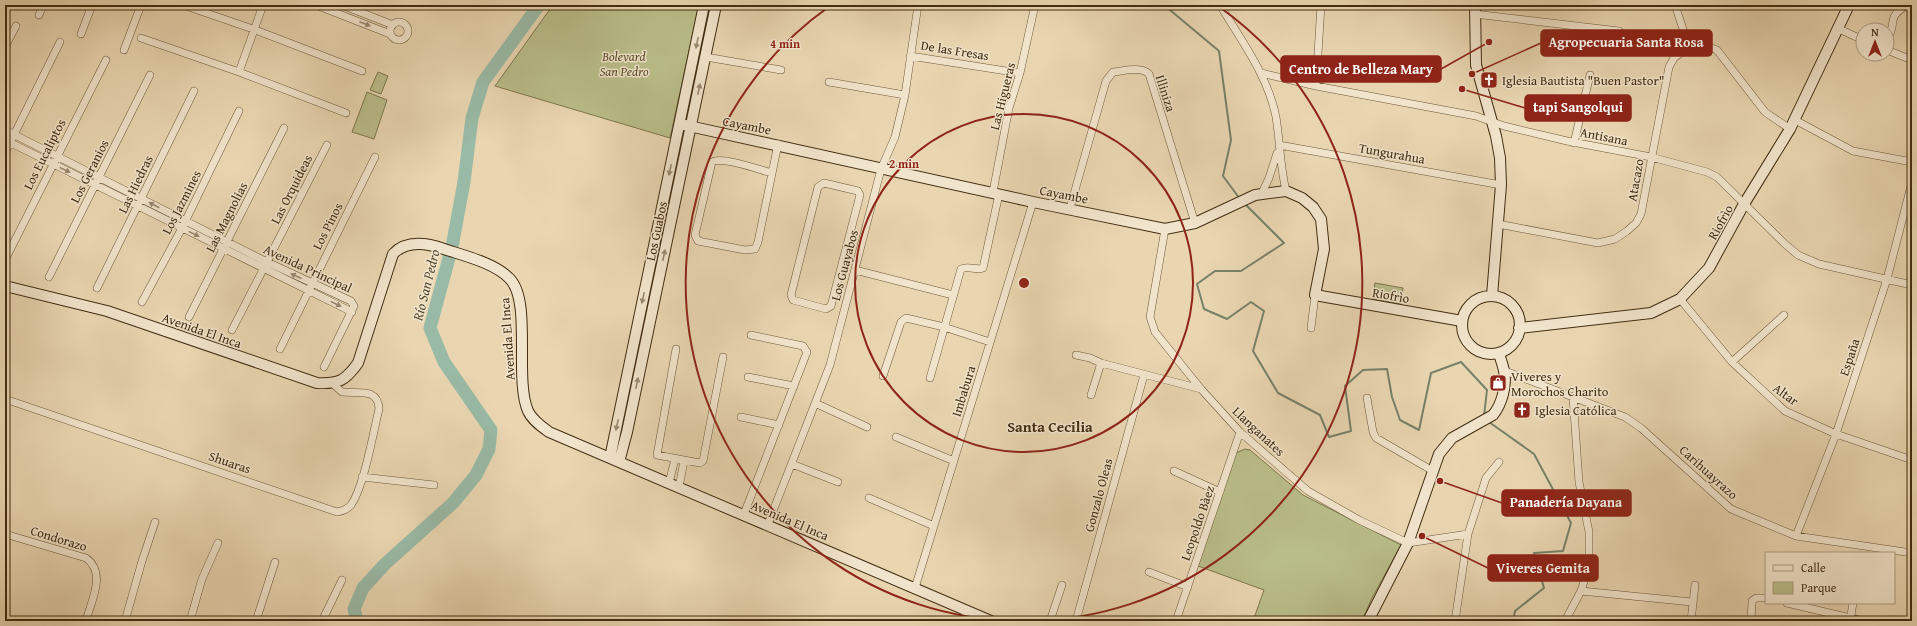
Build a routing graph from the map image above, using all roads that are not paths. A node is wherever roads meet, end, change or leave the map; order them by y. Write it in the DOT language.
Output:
graph roads {
  1 [pos="43,5"];
  2 [pos="92,5"];
  3 [pos="141,5"];
  4 [pos="183,5"];
  5 [pos="263,5"];
  6 [pos="316,5"];
  7 [pos="342,5"];
  8 [pos="704,5"];
  9 [pos="716,5"];
  10 [pos="918,5"];
  11 [pos="1035,5"];
  12 [pos="1220,5"];
  13 [pos="1321,5"];
  14 [pos="1675,5"];
  15 [pos="1849,5"];
  16 [pos="1906,5"];
  17 [pos="324,6"];
  18 [pos="1475,10"];
  19 [pos="39,15"];
  20 [pos="1893,22"];
  21 [pos="393,24"];
  22 [pos="16,26"];
  23 [pos="1837,28"];
  24 [pos="253,29"];
  25 [pos="1619,31"];
  26 [pos="81,34"];
  27 [pos="390,34"];
  28 [pos="1855,36"];
  29 [pos="141,38"];
  30 [pos="60,42"];
  31 [pos="5,47"];
  32 [pos="1688,47"];
  33 [pos="124,50"];
  34 [pos="1895,53"];
  35 [pos="910,56"];
  36 [pos="706,57"];
  37 [pos="106,60"];
  38 [pos="1912,60"];
  39 [pos="781,70"];
  40 [pos="362,71"];
  41 [pos="239,72"];
  42 [pos="1020,73"];
  43 [pos="1261,73"];
  44 [pos="150,75"];
  45 [pos="1590,76"];
  46 [pos="829,82"];
  47 [pos="1316,86"];
  48 [pos="194,92"];
  49 [pos="905,95"];
  50 [pos="239,111"];
  51 [pos="346,113"];
  52 [pos="1491,121"];
  53 [pos="680,124"];
  54 [pos="1792,124"];
  55 [pos="691,127"];
  56 [pos="284,128"];
  57 [pos="5,130"];
  58 [pos="14,134"];
  59 [pos="8,142"];
  60 [pos="1574,143"];
  61 [pos="778,144"];
  62 [pos="327,145"];
  63 [pos="1279,146"];
  64 [pos="5,153"];
  65 [pos="57,156"];
  66 [pos="375,157"];
  67 [pos="1651,157"];
  68 [pos="1912,162"];
  69 [pos="53,164"];
  70 [pos="881,169"];
  71 [pos="772,173"];
  72 [pos="99,177"];
  73 [pos="1912,182"];
  74 [pos="1501,184"];
  75 [pos="95,185"];
  76 [pos="1286,191"];
  77 [pos="996,193"];
  78 [pos="1259,194"];
  79 [pos="141,199"];
  80 [pos="1033,202"];
  81 [pos="1744,204"];
  82 [pos="138,206"];
  83 [pos="1070,208"];
  84 [pos="1195,223"];
  85 [pos="184,224"];
  86 [pos="1498,224"];
  87 [pos="1165,229"];
  88 [pos="225,245"];
  89 [pos="845,255"];
  90 [pos="858,258"];
  91 [pos="5,260"];
  92 [pos="265,265"];
  93 [pos="855,270"];
  94 [pos="49,277"];
  95 [pos="1887,279"];
  96 [pos="1912,285"];
  97 [pos="310,287"];
  98 [pos="97,288"];
  99 [pos="6,289"];
  100 [pos="953,295"];
  101 [pos="1315,295"];
  102 [pos="1492,296"];
  103 [pos="1680,298"];
  104 [pos="142,302"];
  105 [pos="1784,315"];
  106 [pos="189,317"];
  107 [pos="1462,320"];
  108 [pos="944,327"];
  109 [pos="1311,328"];
  110 [pos="1520,328"];
  111 [pos="232,330"];
  112 [pos="751,335"];
  113 [pos="990,342"];
  114 [pos="280,349"];
  115 [pos="676,350"];
  116 [pos="1498,352"];
  117 [pos="1076,355"];
  118 [pos="723,357"];
  119 [pos="1732,362"];
  120 [pos="1101,363"];
  121 [pos="324,367"];
  122 [pos="1504,371"];
  123 [pos="1144,375"];
  124 [pos="883,376"];
  125 [pos="748,377"];
  126 [pos="930,378"];
  127 [pos="332,383"];
  128 [pos="794,386"];
  129 [pos="1201,389"];
  130 [pos="1091,395"];
  131 [pos="1573,397"];
  132 [pos="1367,398"];
  133 [pos="5,399"];
  134 [pos="815,404"];
  135 [pos="741,417"];
  136 [pos="779,425"];
  137 [pos="867,427"];
  138 [pos="1240,432"];
  139 [pos="1836,434"];
  140 [pos="896,437"];
  141 [pos="675,459"];
  142 [pos="614,460"];
  143 [pos="1912,460"];
  144 [pos="684,461"];
  145 [pos="954,461"];
  146 [pos="1500,462"];
  147 [pos="792,464"];
  148 [pos="1174,471"];
  149 [pos="1433,471"];
  150 [pos="362,477"];
  151 [pos="838,482"];
  152 [pos="669,483"];
  153 [pos="434,485"];
  154 [pos="679,487"];
  155 [pos="1220,492"];
  156 [pos="870,498"];
  157 [pos="744,514"];
  158 [pos="155,522"];
  159 [pos="768,524"];
  160 [pos="934,526"];
  161 [pos="5,534"];
  162 [pos="1468,534"];
  163 [pos="1796,536"];
  164 [pos="218,543"];
  165 [pos="1408,543"];
  166 [pos="1862,550"];
  167 [pos="1912,553"];
  168 [pos="275,562"];
  169 [pos="1149,572"];
  170 [pos="342,580"];
  171 [pos="1062,585"];
  172 [pos="1694,585"];
  173 [pos="1188,587"];
  174 [pos="915,588"];
  175 [pos="1581,591"];
  176 [pos="1765,598"];
  177 [pos="1692,602"];
  178 [pos="1791,604"];
  179 [pos="1853,604"];
  180 [pos="965,616"];
  181 [pos="1850,620"];
  182 [pos="86,621"];
  183 [pos="125,621"];
  184 [pos="190,621"];
  185 [pos="256,621"];
  186 [pos="322,621"];
  187 [pos="992,621"];
  188 [pos="1050,621"];
  189 [pos="1076,621"];
  190 [pos="1176,621"];
  191 [pos="1368,621"];
  192 [pos="1455,621"];
  193 [pos="1565,621"];
  194 [pos="1691,621"];
  195 [pos="1751,621"];
  196 [pos="1863,621"];
  1 -- 19 [label="street"];
  2 -- 26 [label="street"];
  3 -- 33 [label="street"];
  4 -- 24 [label="street"];
  5 -- 24 [label="street"];
  6 -- 17 [label="street"];
  7 -- 21 [label="street"];
  8 -- 53 [label="street, Los Guabos, one-way"];
  9 -- 36 [label="street, Los Guabos"];
  10 -- 35 [label="street, Los Guayabos"];
  11 -- 42 [label="street, Las Higueras"];
  12 -- 43 [label="street"];
  13 -- 47 [label="street"];
  14 -- 32 [label="street"];
  15 -- 23 [label="street, Riofrìo"];
  16 -- 20 [label="street"];
  17 -- 27 [label="street, one-way"];
  18 -- 25 [label="street"];
  18 -- 52 [label="street"];
  21 -- 27 [label="street"];
  21 -- 27 [label="street"];
  22 -- 31 [label="street"];
  23 -- 28 [label="street"];
  23 -- 54 [label="street, Riofrìo"];
  24 -- 40 [label="street"];
  24 -- 41 [label="street"];
  29 -- 41 [label="street"];
  30 -- 58 [label="street"];
  32 -- 54 [label="street"];
  32 -- 67 [label="street, Atacazo"];
  34 -- 38 [label="street"];
  35 -- 42 [label="street, De las Fresas"];
  35 -- 49 [label="street, Los Guayabos"];
  36 -- 39 [label="street"];
  55 -- 36 [label="street, Los Guabos, one-way"];
  37 -- 65 [label="street, Los Eucaliptos"];
  41 -- 51 [label="street"];
  42 -- 77 [label="street, Las Higueras"];
  43 -- 47 [label="street, Antisana"];
  43 -- 63 [label="street"];
  44 -- 72 [label="street, Los Geranios"];
  45 -- 60 [label="street"];
  46 -- 49 [label="street"];
  47 -- 52 [label="street, Antisana"];
  48 -- 79 [label="street, Las Hiedras"];
  49 -- 70 [label="street, Los Guayabos"];
  50 -- 85 [label="street, Los Jazmines"];
  52 -- 60 [label="street, Antisana"];
  52 -- 74 [label="street"];
  53 -- 55 [label="street, Cayambe"];
  53 -- 142 [label="street, Los Guabos, one-way"];
  54 -- 68 [label="street"];
  54 -- 81 [label="street, Riofrìo"];
  55 -- 61 [label="street, Cayambe"];
  142 -- 55 [label="street, Los Guabos, one-way"];
  56 -- 88 [label="street, Las Magnolias"];
  57 -- 58 [label="street, Avenida Principal"];
  58 -- 59 [label="street"];
  58 -- 65 [label="street, Avenida Principal"];
  59 -- 64 [label="street"];
  59 -- 69 [label="street, Avenida Principal"];
  60 -- 67 [label="street, Antisana"];
  61 -- 70 [label="street, Cayambe"];
  61 -- 71 [label="street"];
  62 -- 92 [label="street, Las Orquideas"];
  63 -- 74 [label="street, Tungurahua"];
  63 -- 76 [label="street"];
  63 -- 78 [label="street"];
  65 -- 69 [label="street, Los Eucaliptos"];
  65 -- 72 [label="street, Avenida Principal"];
  66 -- 97 [label="street, Los Pinos"];
  67 -- 81 [label="street, Antisana"];
  67 -- 86 [label="street, Atacazo"];
  69 -- 75 [label="street, Avenida Principal, one-way"];
  69 -- 91 [label="street, Los Eucaliptos"];
  70 -- 77 [label="street, Cayambe"];
  70 -- 90 [label="street, Los Guayabos"];
  71 -- 71 [label="street"];
  72 -- 75 [label="street, Los Geranios"];
  72 -- 79 [label="street, Avenida Principal"];
  73 -- 95 [label="street, España"];
  74 -- 86 [label="street"];
  75 -- 82 [label="street, Avenida Principal"];
  75 -- 94 [label="street, Los Geranios"];
  76 -- 78 [label="street, Cayambe"];
  76 -- 101 [label="street"];
  77 -- 80 [label="street, Cayambe"];
  77 -- 100 [label="street, Las Higueras"];
  78 -- 84 [label="street, Cayambe"];
  79 -- 82 [label="street, Las Hiedras"];
  85 -- 79 [label="street, Avenida Principal, one-way"];
  80 -- 83 [label="street, Cayambe"];
  80 -- 113 [label="street, Imbabura"];
  81 -- 95 [label="street, Antisana"];
  81 -- 103 [label="street, Riofrìo"];
  82 -- 85 [label="street, Avenida Principal"];
  82 -- 98 [label="street, Las Hiedras"];
  83 -- 84 [label="street, Illiniza"];
  83 -- 87 [label="street, Cayambe"];
  84 -- 87 [label="street, Cayambe"];
  85 -- 88 [label="street, Avenida Principal"];
  85 -- 104 [label="street, Los Jazmines"];
  86 -- 102 [label="street"];
  87 -- 129 [label="street, Llanganates"];
  88 -- 92 [label="street, Avenida Principal"];
  88 -- 106 [label="street, Las Magnolias"];
  89 -- 89 [label="street"];
  89 -- 90 [label="street"];
  90 -- 93 [label="street, Los Guayabos"];
  92 -- 97 [label="street, Avenida Principal"];
  92 -- 111 [label="street, Las Orquideas"];
  93 -- 100 [label="street"];
  93 -- 134 [label="street, Los Guayabos"];
  95 -- 96 [label="street, Antisana"];
  95 -- 139 [label="street, España"];
  97 -- 114 [label="street, Los Pinos"];
  97 -- 121 [label="street, Avenida Principal"];
  99 -- 127 [label="street, Avenida El Inca"];
  100 -- 108 [label="street"];
  101 -- 107 [label="street, Riofrìo"];
  101 -- 109 [label="street"];
  102 -- 107 [label="street"];
  102 -- 110 [label="street"];
  103 -- 110 [label="street, Riofrìo"];
  103 -- 119 [label="street, Altar"];
  105 -- 119 [label="street"];
  107 -- 116 [label="street"];
  108 -- 113 [label="street"];
  108 -- 124 [label="street"];
  108 -- 126 [label="street"];
  110 -- 116 [label="street"];
  112 -- 128 [label="street"];
  113 -- 145 [label="street, Imbabura"];
  115 -- 141 [label="street"];
  116 -- 122 [label="street"];
  117 -- 120 [label="street"];
  118 -- 144 [label="street"];
  119 -- 139 [label="street, Altar"];
  120 -- 123 [label="street"];
  120 -- 130 [label="street"];
  122 -- 131 [label="street, Carihuayrazo"];
  122 -- 149 [label="street"];
  123 -- 129 [label="street"];
  123 -- 189 [label="street, Gonzalo Oleas"];
  125 -- 128 [label="street"];
  127 -- 142 [label="street, Avenida El Inca"];
  127 -- 150 [label="street, Shuaras"];
  128 -- 136 [label="street"];
  129 -- 138 [label="street, Llanganates"];
  131 -- 163 [label="street, Carihuayrazo"];
  131 -- 175 [label="street"];
  132 -- 149 [label="street"];
  133 -- 150 [label="street, Shuaras"];
  134 -- 137 [label="street"];
  134 -- 147 [label="street, Los Guayabos"];
  135 -- 136 [label="street"];
  136 -- 157 [label="street"];
  138 -- 155 [label="street, Leopoldo Bàez"];
  138 -- 165 [label="street, Llanganates"];
  139 -- 143 [label="street, Altar"];
  139 -- 163 [label="street, España"];
  140 -- 145 [label="street"];
  141 -- 144 [label="street"];
  141 -- 152 [label="street"];
  142 -- 152 [label="street, Avenida El Inca"];
  144 -- 154 [label="street"];
  145 -- 160 [label="street, Imbabura"];
  146 -- 162 [label="street"];
  147 -- 151 [label="street"];
  147 -- 159 [label="street, Los Guayabos"];
  148 -- 155 [label="street"];
  149 -- 165 [label="street"];
  150 -- 153 [label="street"];
  152 -- 154 [label="street, Avenida El Inca"];
  154 -- 157 [label="street, Avenida El Inca"];
  155 -- 173 [label="street, Leopoldo Bàez"];
  156 -- 160 [label="street"];
  157 -- 159 [label="street, Avenida El Inca"];
  158 -- 183 [label="street"];
  159 -- 174 [label="street, Avenida El Inca"];
  160 -- 174 [label="street, Imbabura"];
  161 -- 182 [label="street, Condorazo"];
  162 -- 165 [label="street"];
  162 -- 192 [label="street"];
  163 -- 166 [label="street, Carihuayrazo"];
  164 -- 184 [label="street"];
  165 -- 191 [label="street"];
  166 -- 167 [label="street, Carihuayrazo"];
  168 -- 185 [label="street"];
  169 -- 173 [label="street"];
  170 -- 186 [label="street"];
  171 -- 188 [label="street"];
  172 -- 177 [label="street"];
  173 -- 190 [label="street, Leopoldo Bàez"];
  174 -- 180 [label="street, Avenida El Inca"];
  175 -- 177 [label="street"];
  175 -- 193 [label="street"];
  176 -- 195 [label="street"];
  177 -- 194 [label="street"];
  178 -- 181 [label="street"];
  179 -- 181 [label="street"];
  180 -- 187 [label="street, Avenida El Inca"];
  181 -- 196 [label="street"];
}
